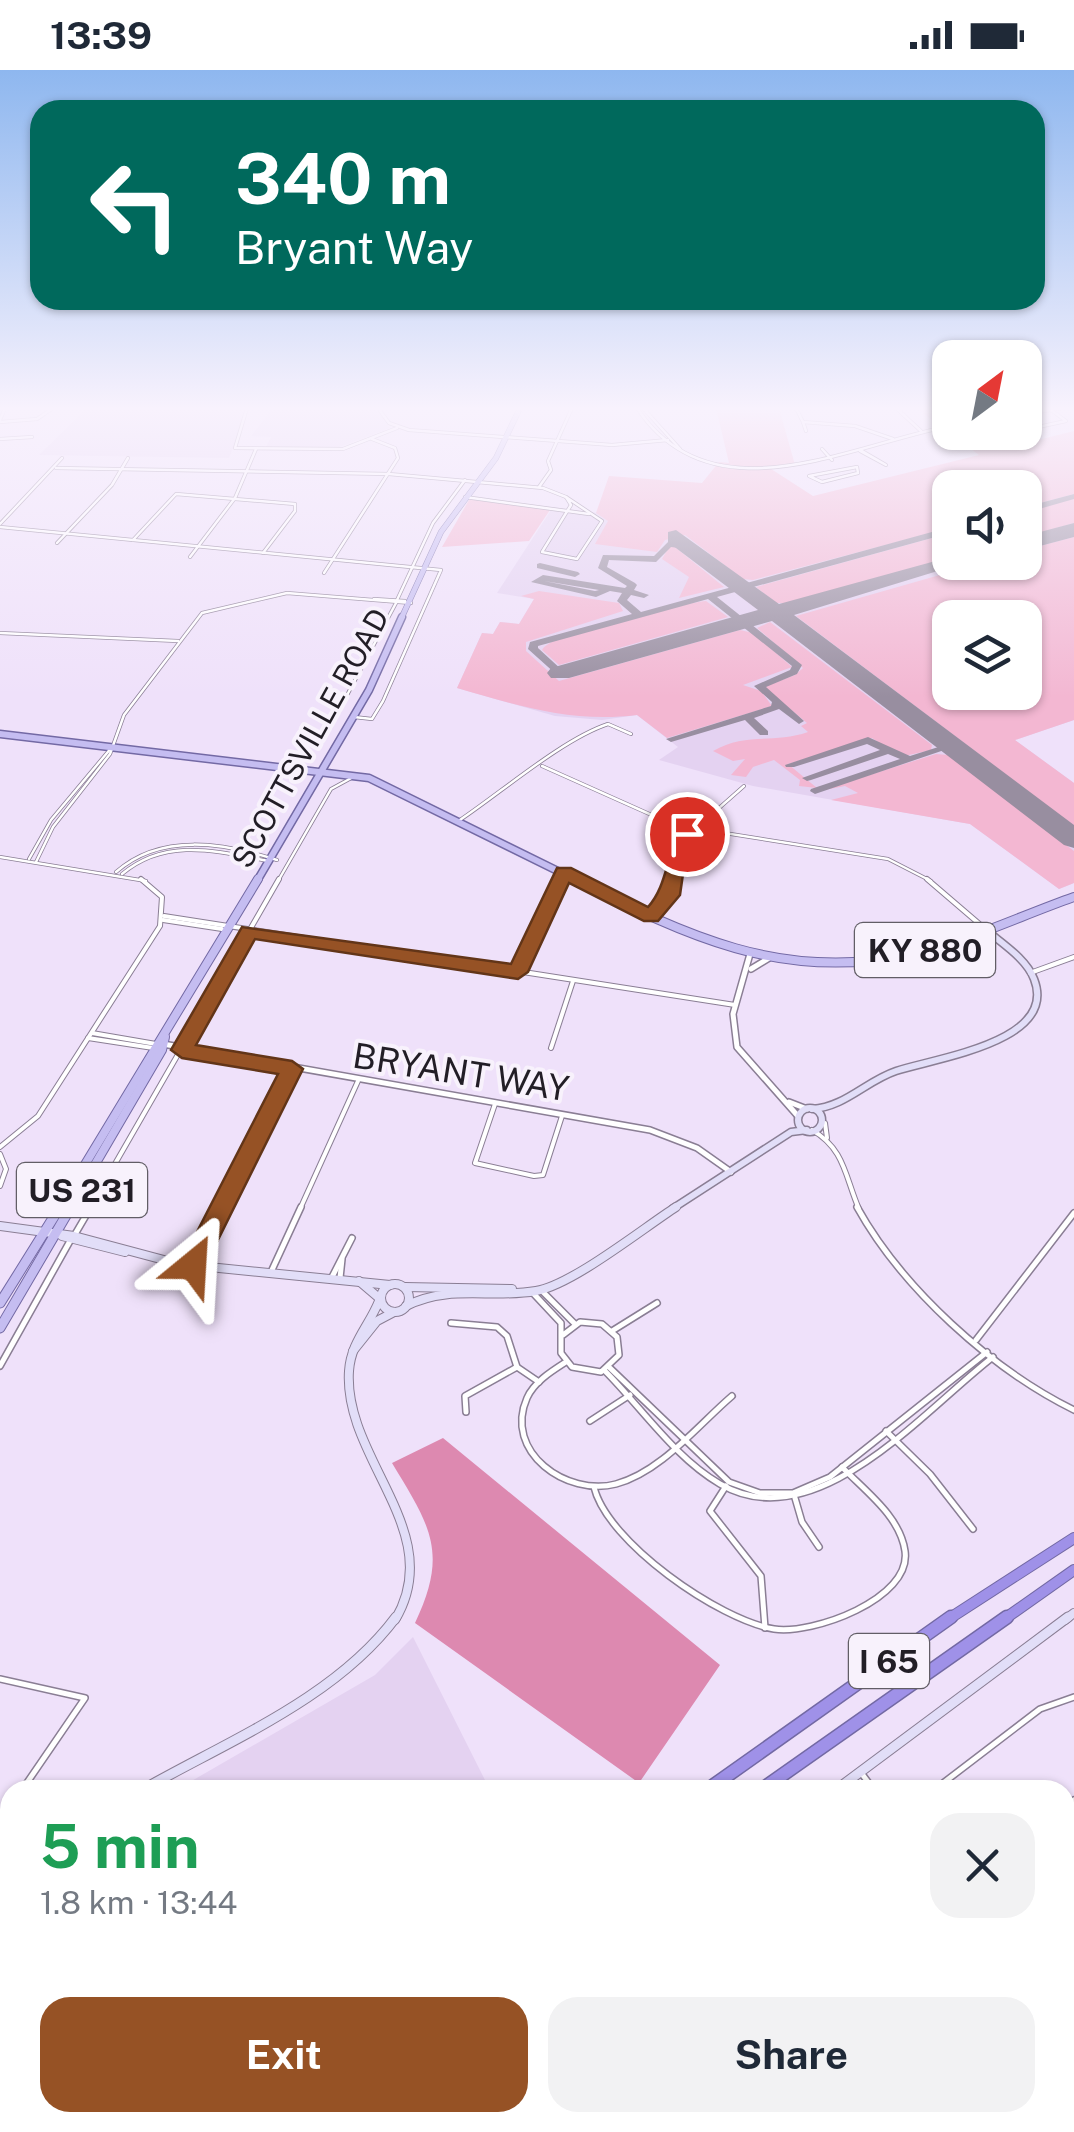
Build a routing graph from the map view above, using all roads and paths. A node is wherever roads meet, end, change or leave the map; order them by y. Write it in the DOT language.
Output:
graph roads {
  1 [pos="21,504"];
  2 [pos="92,504"];
  3 [pos="164,504"];
  4 [pos="231,504"];
  5 [pos="283,504"];
  6 [pos="369,504"];
  7 [pos="446,504"];
  8 [pos="461,504"];
  9 [pos="519,504"];
  10 [pos="571,504"];
  11 [pos="576,504"];
  12 [pos="568,511"];
  13 [pos="591,513"];
  14 [pos="0,526"];
  15 [pos="66,534"];
  16 [pos="133,540"];
  17 [pos="57,543"];
  18 [pos="198,546"];
  19 [pos="263,553"];
  20 [pos="190,557"];
  21 [pos="332,560"];
  22 [pos="411,567"];
  23 [pos="426,568"];
  24 [pos="324,573"];
  25 [pos="396,602"];
  26 [pos="412,603"];
  27 [pos="0,633"];
  28 [pos="178,641"];
  29 [pos="338,714"];
  30 [pos="353,717"];
  31 [pos="0,734"];
  32 [pos="631,734"];
  33 [pos="112,747"];
  34 [pos="542,766"];
  35 [pos="321,771"];
  36 [pos="354,776"];
  37 [pos="744,786"];
  38 [pos="460,820"];
  39 [pos="692,829"];
  40 [pos="42,849"];
  41 [pos="0,856"];
  42 [pos="270,859"];
  43 [pos="28,861"];
  44 [pos="36,862"];
  45 [pos="564,872"];
  46 [pos="119,873"];
  47 [pos="1073,898"];
  48 [pos="651,917"];
  49 [pos="164,918"];
  50 [pos="229,928"];
  51 [pos="984,928"];
  52 [pos="249,932"];
  53 [pos="750,954"];
  54 [pos="1074,956"];
  55 [pos="770,958"];
  56 [pos="751,969"];
  57 [pos="518,972"];
  58 [pos="1030,974"];
  59 [pos="572,980"];
  60 [pos="735,1005"];
  61 [pos="90,1036"];
  62 [pos="163,1046"];
  63 [pos="551,1048"];
  64 [pos="182,1050"];
  65 [pos="292,1069"];
  66 [pos="359,1080"];
  67 [pos="778,1095"];
  68 [pos="494,1104"];
  69 [pos="831,1108"];
  70 [pos="809,1109"];
  71 [pos="562,1114"];
  72 [pos="796,1117"];
  73 [pos="825,1121"];
  74 [pos="809,1130"];
  75 [pos="792,1132"];
  76 [pos="828,1138"];
  77 [pos="0,1147"];
  78 [pos="0,1154"];
  79 [pos="730,1172"];
  80 [pos="0,1186"];
  81 [pos="1074,1213"];
  82 [pos="0,1226"];
  83 [pos="44,1232"];
  84 [pos="65,1237"];
  85 [pos="352,1238"];
  86 [pos="193,1265"];
  87 [pos="272,1272"];
  88 [pos="336,1278"];
  89 [pos="358,1280"];
  90 [pos="390,1285"];
  91 [pos="405,1288"];
  92 [pos="534,1291"];
  93 [pos="379,1299"];
  94 [pos="0,1303"];
  95 [pos="657,1303"];
  96 [pos="403,1308"];
  97 [pos="451,1323"];
  98 [pos="574,1324"];
  99 [pos="0,1328"];
  100 [pos="612,1331"];
  101 [pos="563,1336"];
  102 [pos="976,1340"];
  103 [pos="352,1352"];
  104 [pos="990,1354"];
  105 [pos="566,1362"];
  106 [pos="0,1366"];
  107 [pos="517,1367"];
  108 [pos="608,1369"];
  109 [pos="539,1382"];
  110 [pos="632,1393"];
  111 [pos="732,1396"];
  112 [pos="1074,1410"];
  113 [pos="466,1412"];
  114 [pos="590,1421"];
  115 [pos="886,1430"];
  116 [pos="893,1437"];
  117 [pos="678,1441"];
  118 [pos="842,1467"];
  119 [pos="848,1474"];
  120 [pos="727,1485"];
  121 [pos="594,1487"];
  122 [pos="794,1496"];
  123 [pos="972,1528"];
  124 [pos="1074,1538"];
  125 [pos="819,1548"];
  126 [pos="1074,1570"];
  127 [pos="1074,1614"];
  128 [pos="765,1628"];
  129 [pos="0,1679"];
  130 [pos="1074,1697"];
  131 [pos="856,1775"];
  132 [pos="29,1780"];
  133 [pos="160,1780"];
  134 [pos="721,1780"];
  135 [pos="775,1780"];
  136 [pos="849,1780"];
  137 [pos="857,1780"];
  138 [pos="862,1780"];
  139 [pos="947,1780"];
  1 -- 14 [label="street"];
  2 -- 15 [label="street"];
  3 -- 16 [label="street"];
  4 -- 18 [label="street"];
  5 -- 19 [label="street"];
  6 -- 21 [label="street"];
  7 -- 22 [label="street"];
  8 -- 23 [label="main road, SCOTTSVILLE ROAD"];
  9 -- 12 [label="street"];
  10 -- 12 [label="street"];
  11 -- 13 [label="street"];
  12 -- 13 [label="street"];
  12 -- 13 [label="street"];
  14 -- 15 [label="street"];
  15 -- 16 [label="street"];
  15 -- 17 [label="street"];
  16 -- 18 [label="street"];
  18 -- 19 [label="street"];
  18 -- 20 [label="street"];
  19 -- 21 [label="street"];
  21 -- 22 [label="street"];
  21 -- 24 [label="street"];
  22 -- 23 [label="street"];
  22 -- 25 [label="street"];
  23 -- 26 [label="main road, SCOTTSVILLE ROAD"];
  23 -- 30 [label="street"];
  25 -- 26 [label="street"];
  25 -- 28 [label="street"];
  25 -- 29 [label="street"];
  26 -- 30 [label="main road, SCOTTSVILLE ROAD"];
  27 -- 28 [label="street"];
  28 -- 33 [label="street"];
  30 -- 35 [label="main road, SCOTTSVILLE ROAD"];
  31 -- 33 [label="main road"];
  32 -- 34 [label="street"];
  33 -- 35 [label="main road"];
  33 -- 40 [label="street"];
  33 -- 43 [label="street"];
  34 -- 38 [label="street"];
  34 -- 39 [label="street"];
  35 -- 36 [label="main road, KY 880"];
  35 -- 42 [label="main road, SCOTTSVILLE ROAD / US 231"];
  36 -- 38 [label="main road, KY 880"];
  36 -- 52 [label="street"];
  37 -- 39 [label="street"];
  38 -- 45 [label="main road, KY 880"];
  39 -- 48 [label="street"];
  39 -- 51 [label="street"];
  40 -- 44 [label="street"];
  41 -- 43 [label="street"];
  42 -- 46 [label="street"];
  42 -- 50 [label="main road, SCOTTSVILLE ROAD / US 231"];
  43 -- 44 [label="street"];
  44 -- 46 [label="street"];
  45 -- 48 [label="main road, KY 880"];
  45 -- 57 [label="street"];
  46 -- 49 [label="street"];
  47 -- 51 [label="main road, KY 880"];
  48 -- 53 [label="main road, KY 880"];
  49 -- 50 [label="street"];
  49 -- 61 [label="street"];
  50 -- 52 [label="street"];
  50 -- 62 [label="main road, SCOTTSVILLE ROAD / US 231"];
  51 -- 55 [label="main road, KY 880"];
  51 -- 58 [label="main road"];
  52 -- 57 [label="street"];
  52 -- 64 [label="street"];
  53 -- 55 [label="main road, KY 880"];
  53 -- 56 [label="street"];
  54 -- 58 [label="street"];
  55 -- 56 [label="street"];
  56 -- 60 [label="street"];
  57 -- 59 [label="street"];
  58 -- 69 [label="main road"];
  59 -- 60 [label="street"];
  59 -- 63 [label="street"];
  60 -- 67 [label="street"];
  61 -- 62 [label="street, BRYANT WAY"];
  61 -- 77 [label="street"];
  62 -- 64 [label="street, BRYANT WAY"];
  62 -- 83 [label="main road, SCOTTSVILLE ROAD / US 231"];
  62 -- 84 [label="main road, SCOTTSVILLE ROAD / US 231"];
  64 -- 65 [label="street, BRYANT WAY"];
  64 -- 84 [label="street"];
  65 -- 66 [label="street, BRYANT WAY"];
  65 -- 86 [label="street"];
  66 -- 68 [label="street, BRYANT WAY"];
  66 -- 87 [label="street"];
  67 -- 70 [label="street"];
  67 -- 72 [label="street"];
  68 -- 71 [label="street, BRYANT WAY"];
  68 -- 71 [label="street"];
  69 -- 70 [label="main road"];
  69 -- 73 [label="main road"];
  70 -- 72 [label="main road"];
  70 -- 73 [label="main road"];
  71 -- 79 [label="street, BRYANT WAY"];
  72 -- 74 [label="main road"];
  72 -- 75 [label="main road"];
  73 -- 74 [label="main road"];
  73 -- 76 [label="street"];
  74 -- 75 [label="main road"];
  74 -- 76 [label="street"];
  75 -- 79 [label="main road"];
  76 -- 102 [label="street"];
  78 -- 80 [label="street"];
  79 -- 92 [label="main road"];
  81 -- 102 [label="street"];
  82 -- 83 [label="main road"];
  83 -- 84 [label="main road"];
  83 -- 94 [label="main road, SCOTTSVILLE ROAD / US 231"];
  84 -- 86 [label="main road"];
  84 -- 99 [label="main road, SCOTTSVILLE ROAD / US 231"];
  84 -- 106 [label="street"];
  85 -- 88 [label="street"];
  86 -- 87 [label="main road"];
  87 -- 88 [label="main road"];
  88 -- 89 [label="main road"];
  89 -- 90 [label="main road"];
  89 -- 93 [label="main road"];
  90 -- 91 [label="main road"];
  90 -- 93 [label="main road"];
  91 -- 92 [label="main road"];
  91 -- 96 [label="main road"];
  92 -- 96 [label="main road"];
  92 -- 98 [label="street"];
  92 -- 101 [label="street"];
  93 -- 96 [label="main road"];
  93 -- 103 [label="main road"];
  95 -- 100 [label="street"];
  96 -- 103 [label="main road"];
  97 -- 107 [label="street"];
  98 -- 100 [label="street"];
  98 -- 101 [label="street"];
  100 -- 108 [label="street"];
  101 -- 105 [label="street"];
  102 -- 104 [label="street"];
  103 -- 133 [label="main road"];
  104 -- 112 [label="street"];
  104 -- 115 [label="street"];
  104 -- 116 [label="street"];
  105 -- 108 [label="street"];
  105 -- 109 [label="street"];
  107 -- 109 [label="street"];
  107 -- 113 [label="street"];
  108 -- 110 [label="street"];
  109 -- 121 [label="street"];
  110 -- 114 [label="street"];
  110 -- 117 [label="street"];
  111 -- 117 [label="street"];
  115 -- 116 [label="street"];
  115 -- 118 [label="street"];
  116 -- 119 [label="street"];
  116 -- 123 [label="street"];
  117 -- 120 [label="street"];
  117 -- 121 [label="street"];
  118 -- 119 [label="street"];
  118 -- 122 [label="street"];
  119 -- 122 [label="street"];
  119 -- 128 [label="street"];
  120 -- 122 [label="street"];
  120 -- 128 [label="street"];
  121 -- 128 [label="street"];
  122 -- 125 [label="street"];
  124 -- 134 [label="highway, I 65"];
  126 -- 135 [label="highway, I 65"];
  127 -- 131 [label="main road"];
  129 -- 132 [label="street"];
  130 -- 139 [label="street"];
  131 -- 136 [label="main road"];
  131 -- 137 [label="street"];
  131 -- 138 [label="street"];
}
